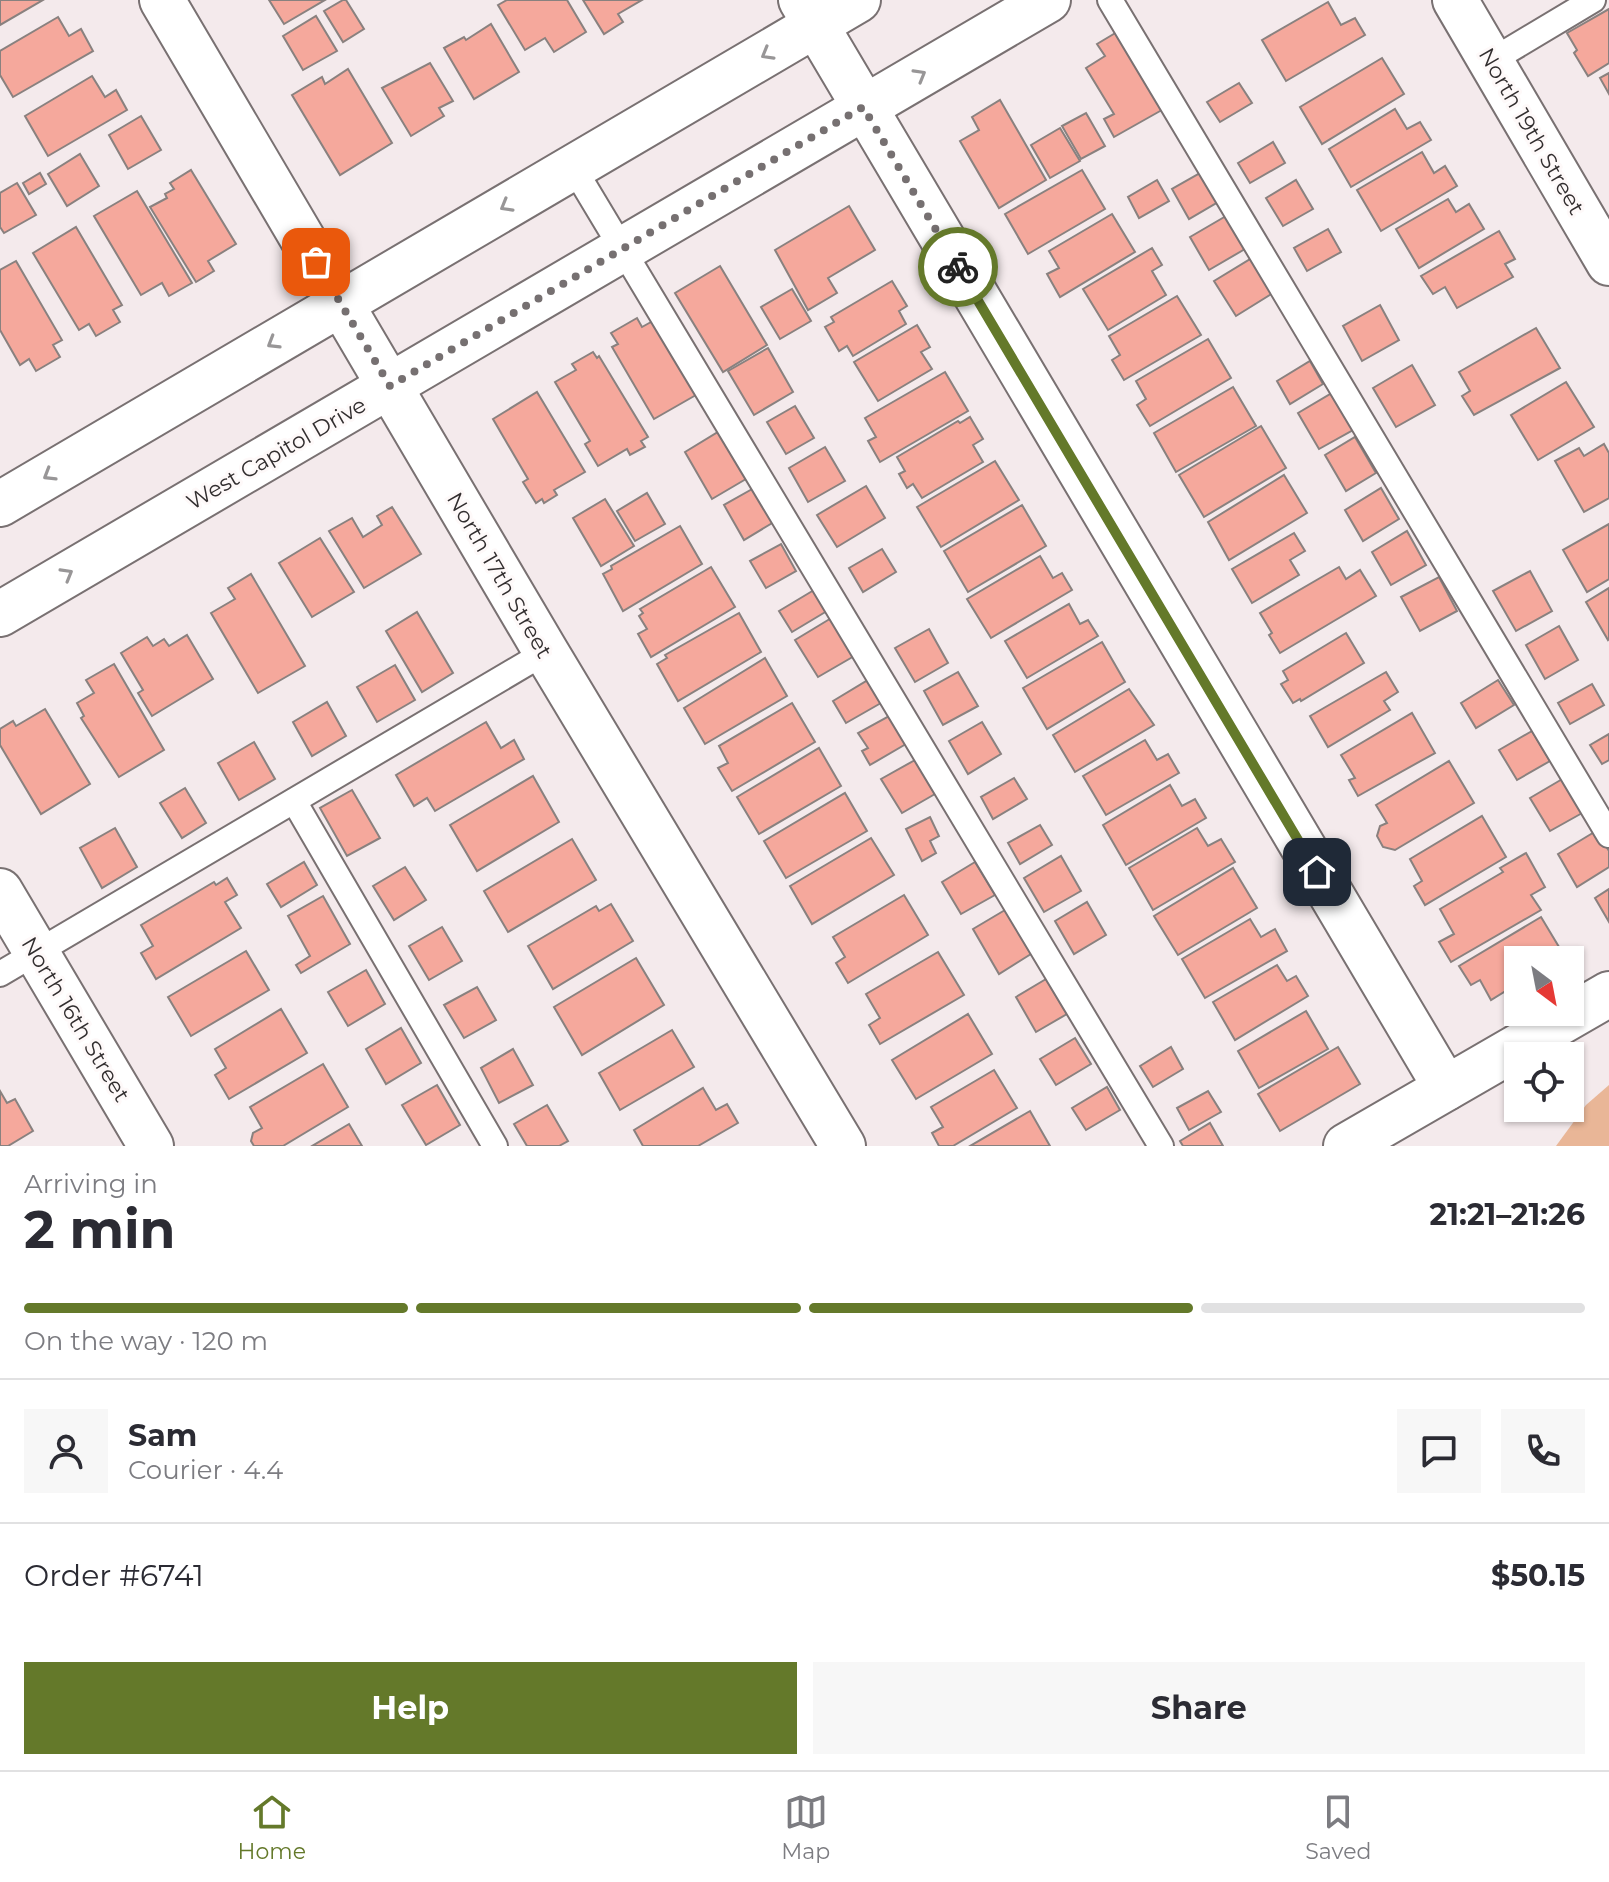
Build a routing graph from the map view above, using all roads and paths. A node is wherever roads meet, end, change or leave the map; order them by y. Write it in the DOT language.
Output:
graph roads {
  1 [pos="162,0"];
  2 [pos="858,0"];
  3 [pos="1048,0"];
  4 [pos="1110,0"];
  5 [pos="1455,0"];
  6 [pos="1593,0"];
  7 [pos="808,12"];
  8 [pos="1491,61"];
  9 [pos="863,107"];
  10 [pos="573,167"];
  11 [pos="622,249"];
  12 [pos="1609,263"];
  13 [pos="340,303"];
  14 [pos="390,386"];
  15 [pos="0,504"];
  16 [pos="0,614"];
  17 [pos="546,652"];
  18 [pos="294,801"];
  19 [pos="1609,835"];
  20 [pos="0,891"];
  21 [pos="18,964"];
  22 [pos="1609,994"];
  23 [pos="1446,1088"];
  24 [pos="151,1146"];
  25 [pos="495,1146"];
  26 [pos="843,1146"];
  27 [pos="1161,1146"];
  28 [pos="1346,1146"];
  1 -- 13 [label="street, North 17th Street"];
  2 -- 7 [label="street"];
  9 -- 3 [label="street, West Capitol Drive, one-way"];
  4 -- 19 [label="lane"];
  5 -- 8 [label="street, North 19th Street"];
  6 -- 8 [label="lane"];
  7 -- 9 [label="street"];
  7 -- 10 [label="street, one-way"];
  8 -- 12 [label="street, North 19th Street"];
  9 -- 11 [label="street, West Capitol Drive"];
  9 -- 23 [label="street"];
  10 -- 11 [label="lane"];
  10 -- 13 [label="street, one-way"];
  11 -- 14 [label="street, West Capitol Drive"];
  11 -- 27 [label="lane"];
  13 -- 14 [label="street, North 17th Street"];
  13 -- 15 [label="street, one-way"];
  16 -- 14 [label="street, West Capitol Drive, one-way"];
  14 -- 17 [label="street, North 17th Street"];
  17 -- 18 [label="lane"];
  17 -- 26 [label="street, North 17th Street"];
  18 -- 21 [label="lane"];
  18 -- 25 [label="lane"];
  20 -- 21 [label="street, North 16th Street"];
  21 -- 24 [label="street, North 16th Street"];
  22 -- 23 [label="street"];
  23 -- 28 [label="street"];
}
